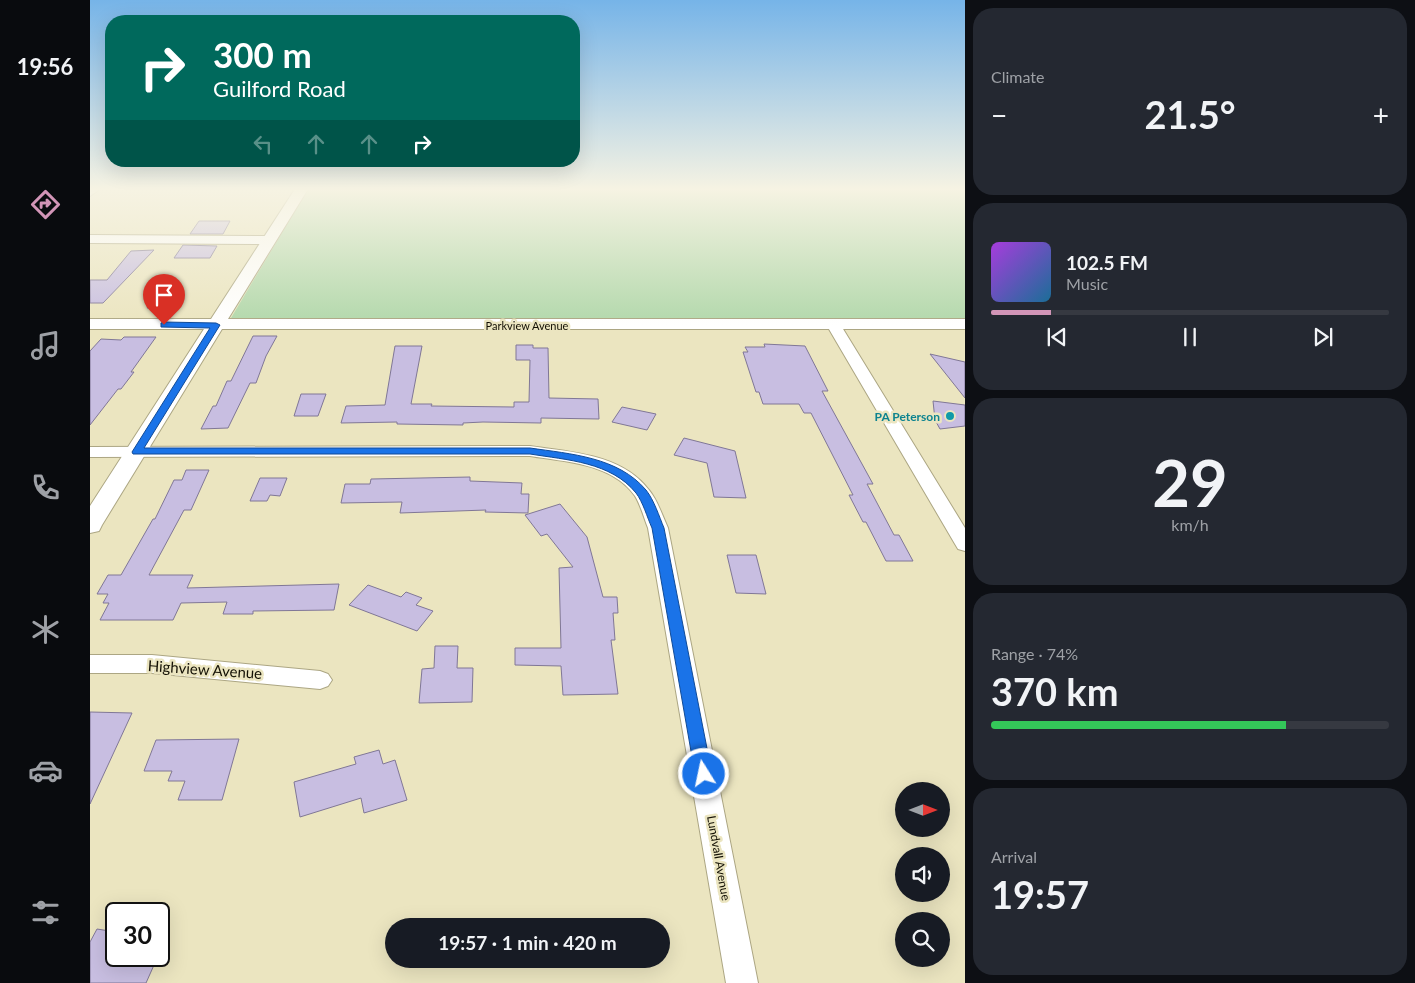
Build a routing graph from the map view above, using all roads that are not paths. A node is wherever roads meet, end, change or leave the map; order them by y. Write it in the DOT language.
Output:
graph roads {
  1 [pos="272,235"];
  2 [pos="90,239"];
  3 [pos="269,240"];
  4 [pos="90,324"];
  5 [pos="833,324"];
  6 [pos="965,324"];
  7 [pos="216,325"];
  8 [pos="90,452"];
  9 [pos="137,452"];
  10 [pos="90,525"];
  11 [pos="965,544"];
  12 [pos="90,664"];
  13 [pos="320,680"];
  14 [pos="742,983"];
  1 -- 3 [label="street"];
  2 -- 3 [label="street"];
  3 -- 7 [label="street"];
  4 -- 7 [label="street, Parkview Avenue"];
  5 -- 6 [label="street, Parkview Avenue"];
  5 -- 7 [label="street, Parkview Avenue"];
  5 -- 11 [label="street"];
  7 -- 9 [label="street"];
  8 -- 9 [label="street, Lundvall Avenue"];
  9 -- 10 [label="street"];
  9 -- 14 [label="street, Lundvall Avenue"];
  12 -- 13 [label="street, Highview Avenue"];
}
